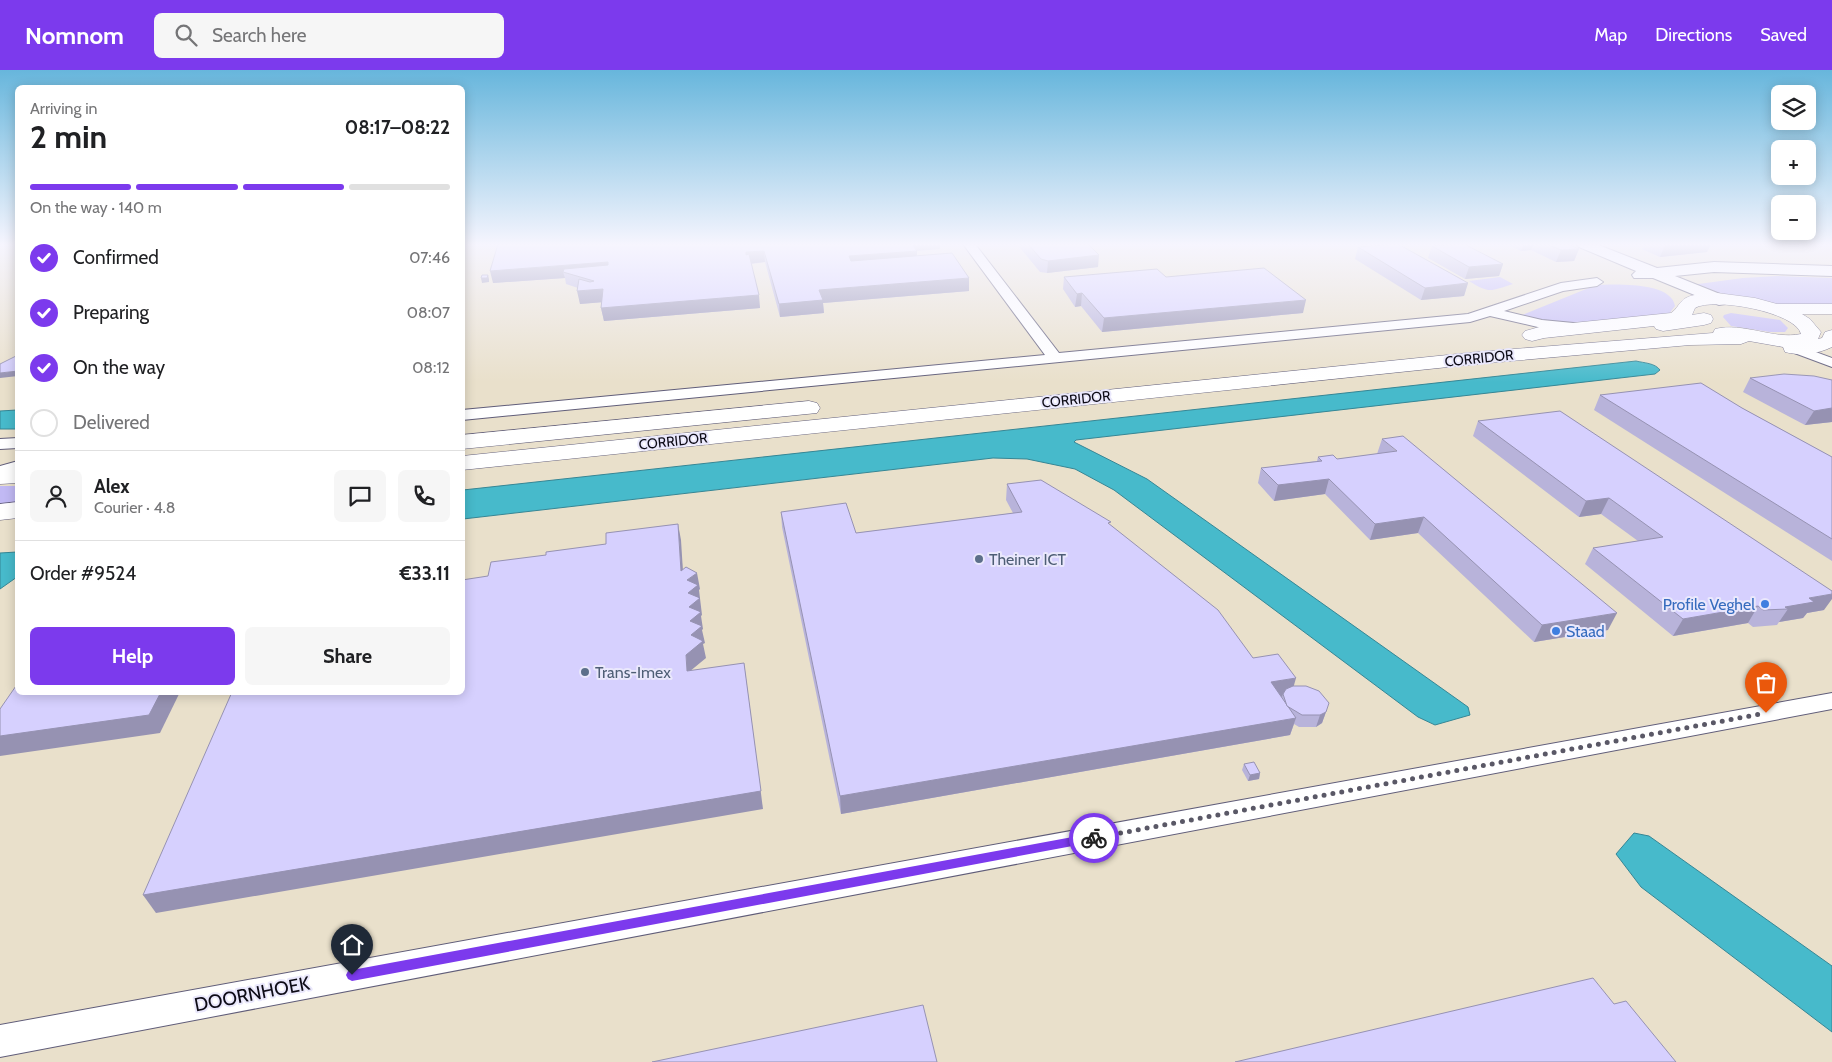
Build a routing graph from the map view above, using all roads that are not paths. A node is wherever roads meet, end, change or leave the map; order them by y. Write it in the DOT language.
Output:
graph roads {
  1 [pos="1004,290"];
  2 [pos="1552,290"];
  3 [pos="1668,290"];
  4 [pos="1674,290"];
  5 [pos="1702,307"];
  6 [pos="1491,312"];
  7 [pos="1579,328"];
  8 [pos="1532,335"];
  9 [pos="1822,335"];
  10 [pos="1734,336"];
  11 [pos="1054,357"];
  12 [pos="1832,363"];
  13 [pos="465,415"];
  14 [pos="465,442"];
  15 [pos="0,444"];
  16 [pos="15,444"];
  17 [pos="465,463"];
  18 [pos="15,467"];
  19 [pos="0,471"];
  20 [pos="15,476"];
  21 [pos="0,477"];
  22 [pos="15,510"];
  23 [pos="0,512"];
  24 [pos="1832,701"];
  25 [pos="0,1041"];
  1 -- 11 [label="street"];
  2 -- 6 [label="street, CORRIDOR"];
  3 -- 5 [label="street"];
  4 -- 5 [label="street"];
  5 -- 7 [label="main road, CORRIDOR"];
  5 -- 8 [label="main road, CORRIDOR"];
  5 -- 9 [label="main road"];
  5 -- 10 [label="main road"];
  6 -- 7 [label="street, CORRIDOR"];
  6 -- 11 [label="street, CORRIDOR"];
  7 -- 8 [label="main road, CORRIDOR"];
  8 -- 14 [label="main road, CORRIDOR"];
  9 -- 10 [label="main road"];
  9 -- 12 [label="street"];
  10 -- 17 [label="main road, CORRIDOR"];
  11 -- 13 [label="street, CORRIDOR"];
  15 -- 16 [label="street"];
  18 -- 19 [label="street"];
  20 -- 21 [label="main road"];
  22 -- 23 [label="main road"];
  24 -- 25 [label="street, DOORNHOEK"];
}
